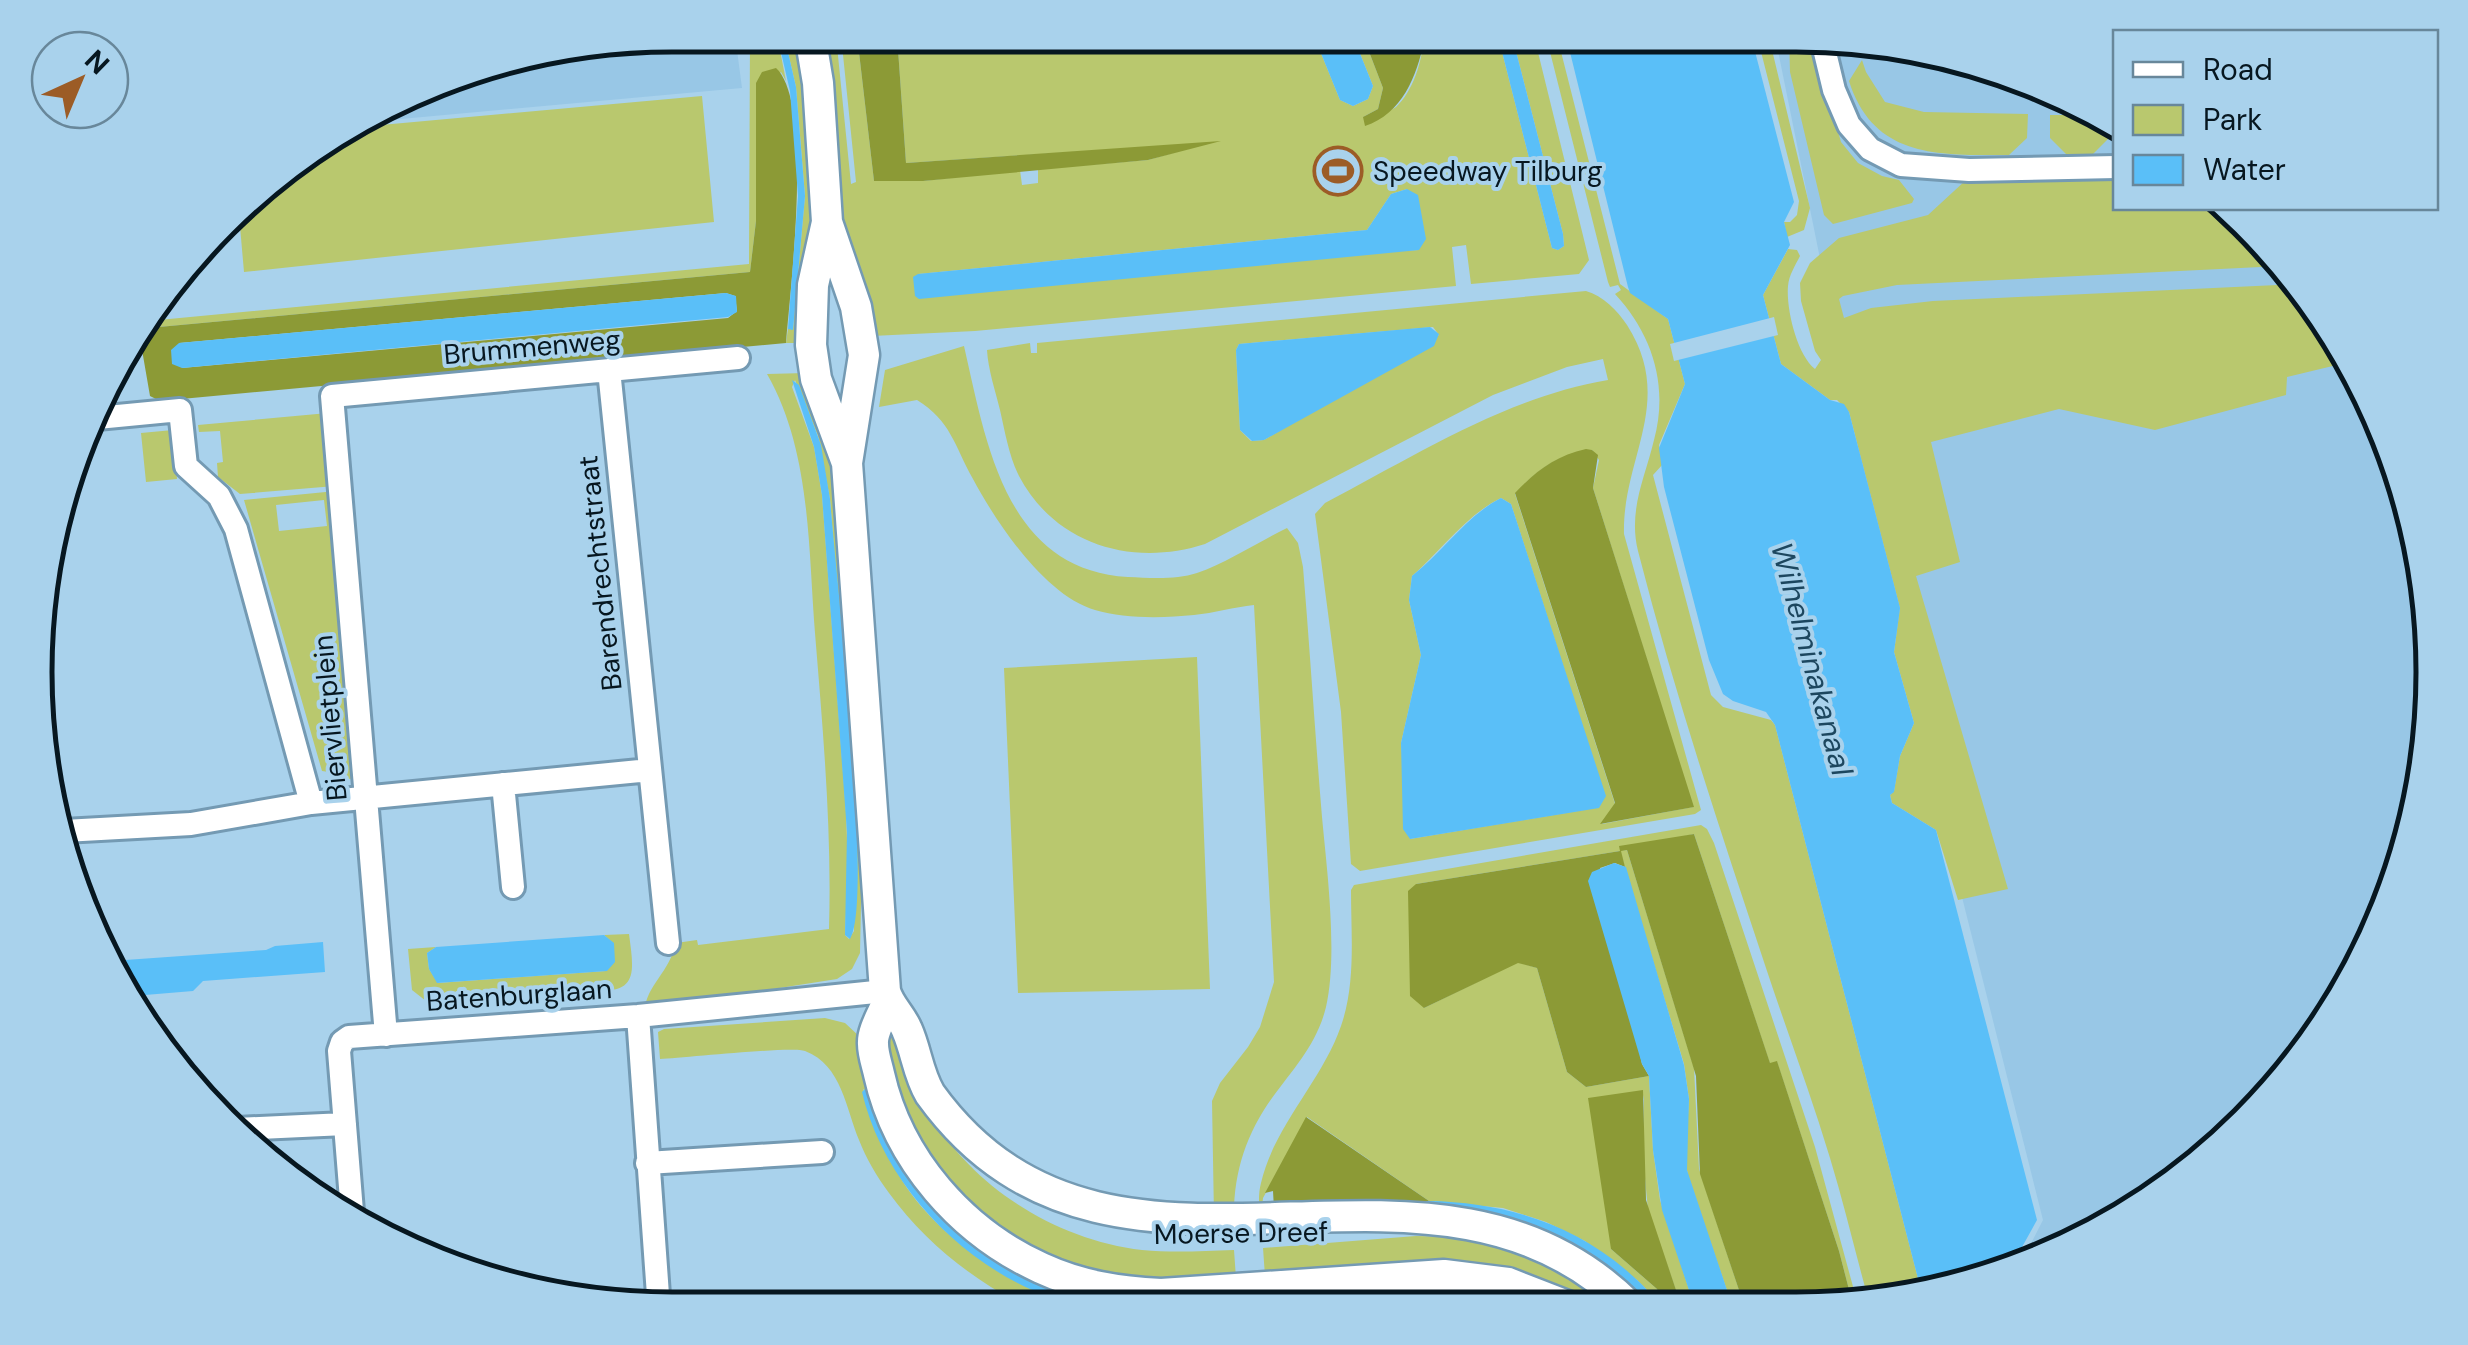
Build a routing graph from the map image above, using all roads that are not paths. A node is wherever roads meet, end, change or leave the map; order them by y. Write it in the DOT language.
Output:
graph roads {
  1 [pos="813,52"];
  2 [pos="1825,53"];
  3 [pos="2113,167"];
  4 [pos="827,222"];
  5 [pos="738,358"];
  6 [pos="608,370"];
  7 [pos="332,396"];
  8 [pos="108,417"];
  9 [pos="847,463"];
  10 [pos="650,770"];
  11 [pos="504,784"];
  12 [pos="366,798"];
  13 [pos="312,803"];
  14 [pos="73,830"];
  15 [pos="513,888"];
  16 [pos="668,943"];
  17 [pos="886,996"];
  18 [pos="638,1016"];
  19 [pos="386,1035"];
  20 [pos="345,1124"];
  21 [pos="253,1128"];
  22 [pos="822,1152"];
  23 [pos="647,1163"];
  24 [pos="352,1203"];
  25 [pos="659,1292"];
  26 [pos="1120,1292"];
  27 [pos="1188,1292"];
  28 [pos="1531,1292"];
  29 [pos="1611,1292"];
  1 -- 4 [label="street, Moerse Dreef"];
  2 -- 3 [label="street"];
  4 -- 9 [label="street, Moerse Dreef"];
  4 -- 9 [label="street, Moerse Dreef"];
  5 -- 6 [label="street, Brummenweg"];
  6 -- 7 [label="street, Brummenweg"];
  6 -- 10 [label="street, Barendrechtstraat"];
  7 -- 12 [label="street, Biervlietplein"];
  8 -- 13 [label="street, Biervlietplein"];
  9 -- 17 [label="street, Moerse Dreef"];
  10 -- 11 [label="street"];
  10 -- 16 [label="street, Barendrechtstraat"];
  11 -- 12 [label="street"];
  11 -- 15 [label="street"];
  12 -- 13 [label="street"];
  12 -- 19 [label="street, Biervlietplein"];
  13 -- 14 [label="street"];
  17 -- 18 [label="street, Batenburglaan"];
  17 -- 26 [label="street, Moerse Dreef"];
  17 -- 29 [label="street, Moerse Dreef"];
  18 -- 19 [label="street, Batenburglaan"];
  18 -- 23 [label="street"];
  19 -- 20 [label="street, Batenburglaan"];
  20 -- 21 [label="street"];
  20 -- 24 [label="street, Batenburglaan"];
  22 -- 23 [label="street"];
  23 -- 25 [label="street"];
  27 -- 28 [label="street, Moerse Dreef"];
}
